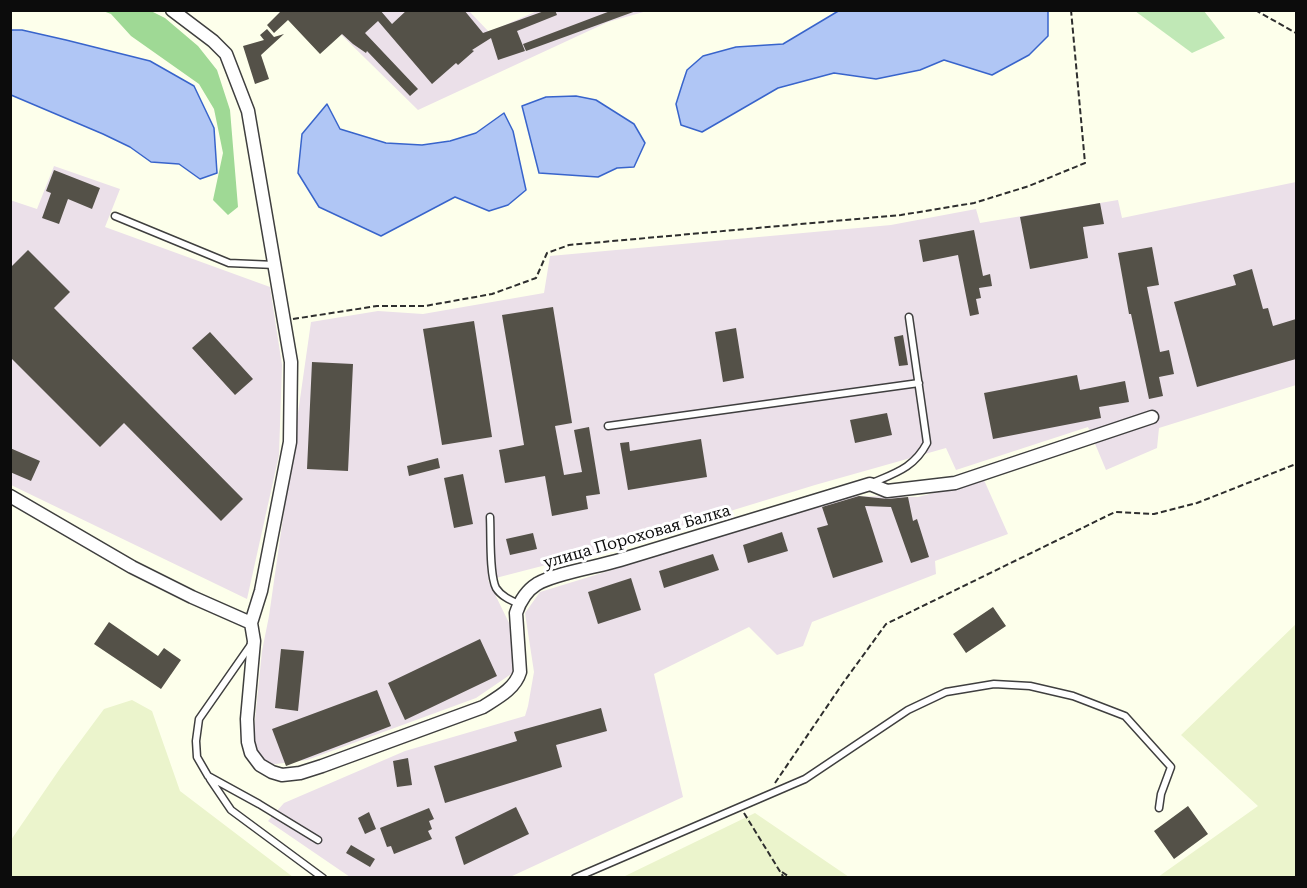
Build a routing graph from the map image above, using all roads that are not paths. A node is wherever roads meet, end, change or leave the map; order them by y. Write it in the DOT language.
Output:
graph roads {
  1 [pos="172,10"];
  2 [pos="115,216"];
  3 [pos="275,265"];
  4 [pos="909,318"];
  5 [pos="919,383"];
  6 [pos="1152,417"];
  7 [pos="608,426"];
  8 [pos="870,484"];
  9 [pos="10,496"];
  10 [pos="490,517"];
  11 [pos="519,604"];
  12 [pos="252,622"];
  13 [pos="254,641"];
  14 [pos="208,776"];
  15 [pos="1159,808"];
  16 [pos="318,840"];
  17 [pos="323,878"];
  18 [pos="576,878"];
  1 -- 3 [label="street"];
  2 -- 3 [label="lane"];
  3 -- 12 [label="street"];
  4 -- 5 [label="lane"];
  5 -- 7 [label="lane"];
  5 -- 8 [label="lane"];
  6 -- 8 [label="street, улица Пороховая Балка"];
  8 -- 11 [label="street, улица Пороховая Балка"];
  9 -- 12 [label="street"];
  10 -- 11 [label="lane"];
  11 -- 13 [label="street"];
  12 -- 13 [label="street"];
  13 -- 14 [label="lane"];
  14 -- 16 [label="lane"];
  14 -- 17 [label="lane"];
  15 -- 18 [label="lane"];
}
